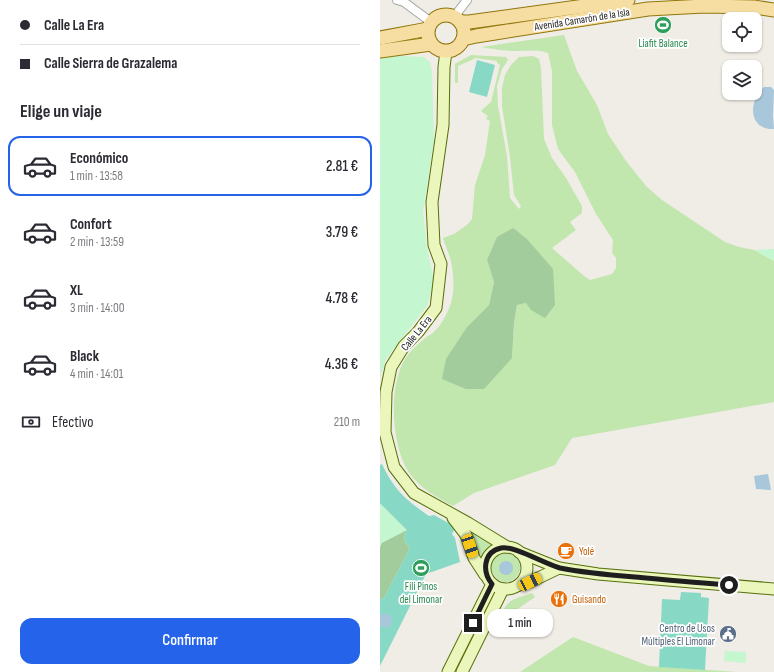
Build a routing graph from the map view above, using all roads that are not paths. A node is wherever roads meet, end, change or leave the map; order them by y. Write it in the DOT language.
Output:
graph roads {
  1 [pos="397,0"];
  2 [pos="467,0"];
  3 [pos="628,0"];
  4 [pos="774,10"];
  5 [pos="457,20"];
  6 [pos="430,25"];
  7 [pos="380,38"];
  8 [pos="463,39"];
  9 [pos="431,44"];
  10 [pos="380,51"];
  11 [pos="446,52"];
  12 [pos="450,514"];
  13 [pos="507,547"];
  14 [pos="519,552"];
  15 [pos="559,568"];
  16 [pos="490,582"];
  17 [pos="518,586"];
  18 [pos="503,589"];
  19 [pos="774,589"];
  20 [pos="448,672"];
  21 [pos="462,672"];
  1 -- 6 [label="street"];
  2 -- 5 [label="street"];
  3 -- 5 [label="main road, Avenida Camarón de la Isla"];
  4 -- 8 [label="main road, Avenida Camarón de la Isla"];
  5 -- 6 [label="main road"];
  5 -- 8 [label="main road"];
  6 -- 7 [label="main road"];
  6 -- 9 [label="main road"];
  8 -- 11 [label="main road"];
  9 -- 10 [label="main road"];
  9 -- 11 [label="main road"];
  11 -- 12 [label="main road, Calle La Era"];
  12 -- 13 [label="main road, Calle La Era"];
  12 -- 16 [label="main road"];
  13 -- 14 [label="main road"];
  13 -- 16 [label="main road"];
  14 -- 15 [label="main road"];
  14 -- 17 [label="main road"];
  15 -- 17 [label="main road"];
  15 -- 19 [label="main road"];
  16 -- 18 [label="main road"];
  16 -- 20 [label="main road"];
  17 -- 18 [label="main road"];
  18 -- 21 [label="main road"];
}
